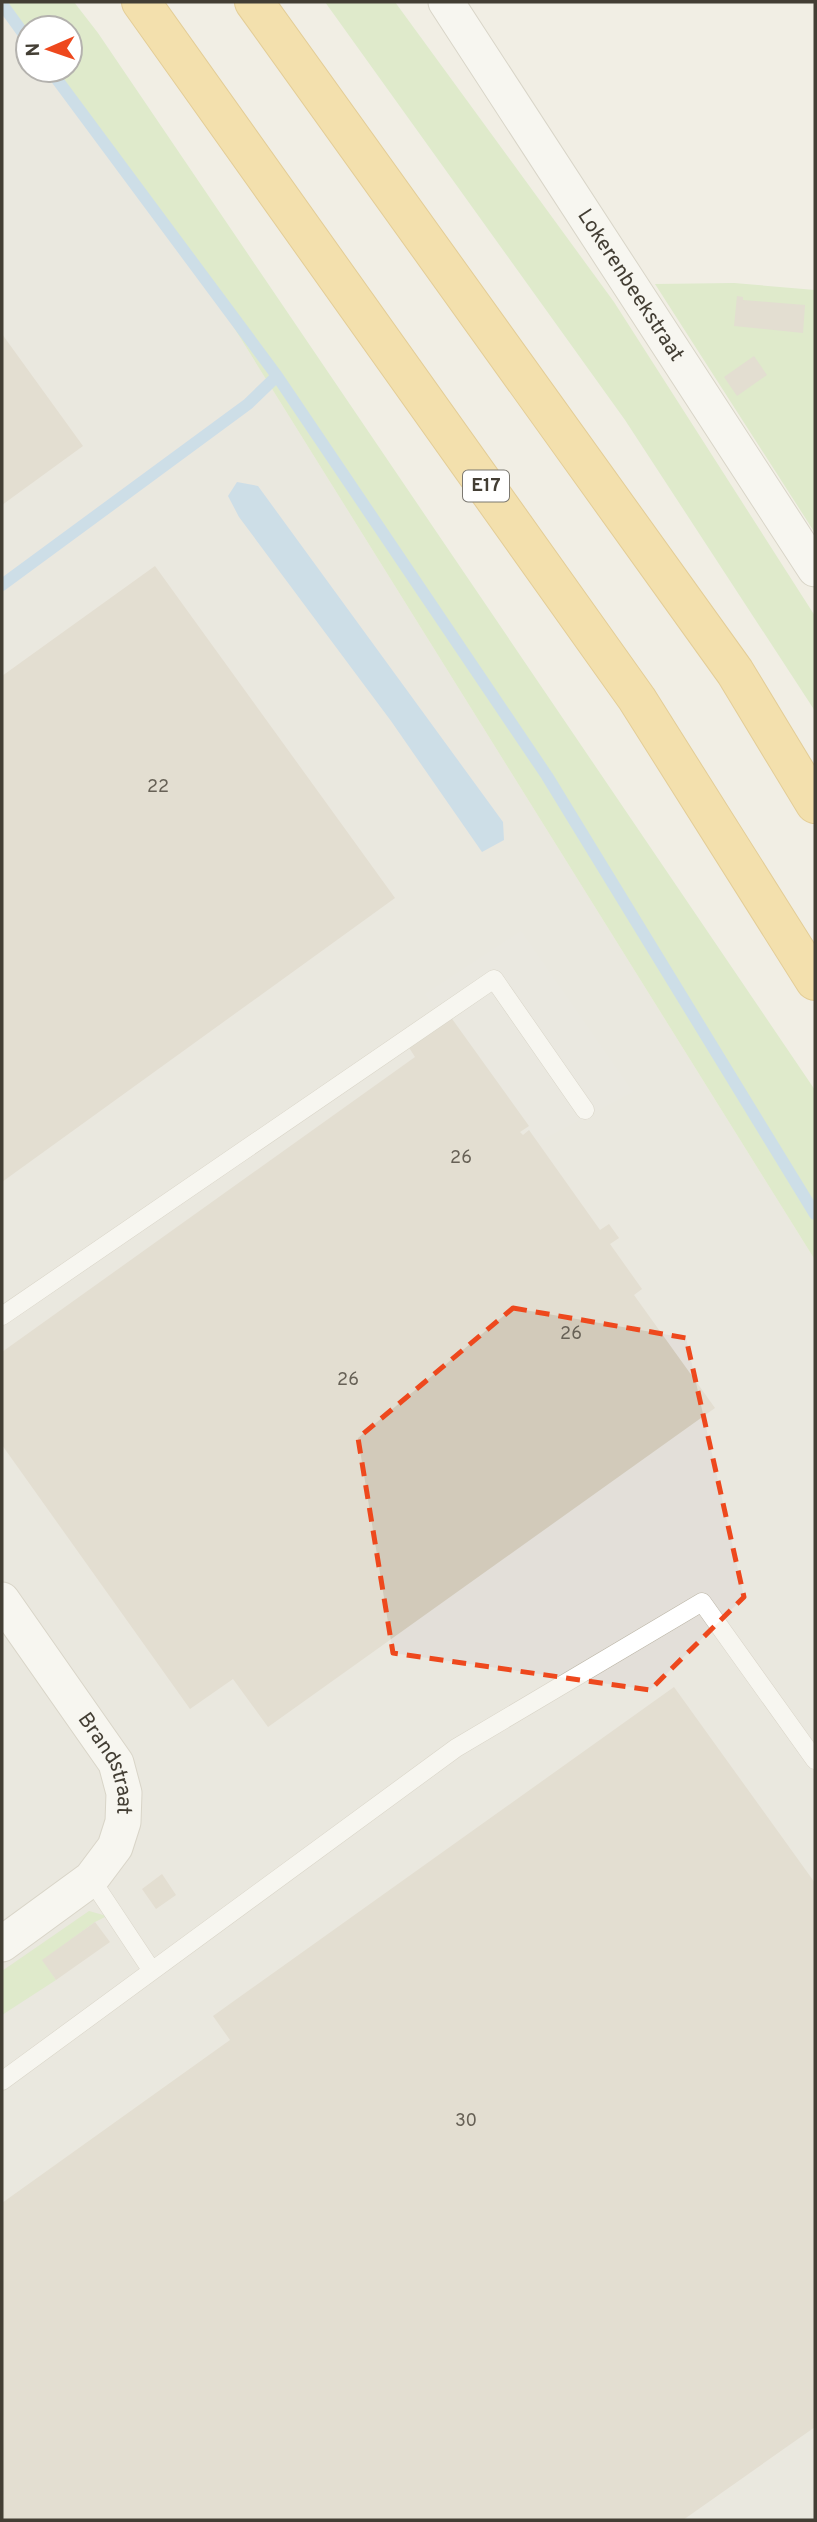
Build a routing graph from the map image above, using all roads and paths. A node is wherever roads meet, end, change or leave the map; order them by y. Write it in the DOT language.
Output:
graph roads {
  1 [pos="141,2"];
  2 [pos="254,2"];
  3 [pos="446,2"];
  4 [pos="815,569"];
  5 [pos="815,804"];
  6 [pos="815,981"];
  7 [pos="585,1110"];
  8 [pos="2,1316"];
  9 [pos="2,1600"];
  10 [pos="815,1760"];
  11 [pos="91,1879"];
  12 [pos="2,1944"];
  13 [pos="152,1971"];
  14 [pos="2,2081"];
  1 -- 6 [label="highway, E17"];
  2 -- 5 [label="highway"];
  3 -- 4 [label="street, Lokerenbeekstraat"];
  7 -- 8 [label="lane"];
  9 -- 11 [label="street, Brandstraat"];
  10 -- 13 [label="lane"];
  11 -- 12 [label="street, Brandstraat"];
  11 -- 13 [label="lane"];
  13 -- 14 [label="lane"];
}
